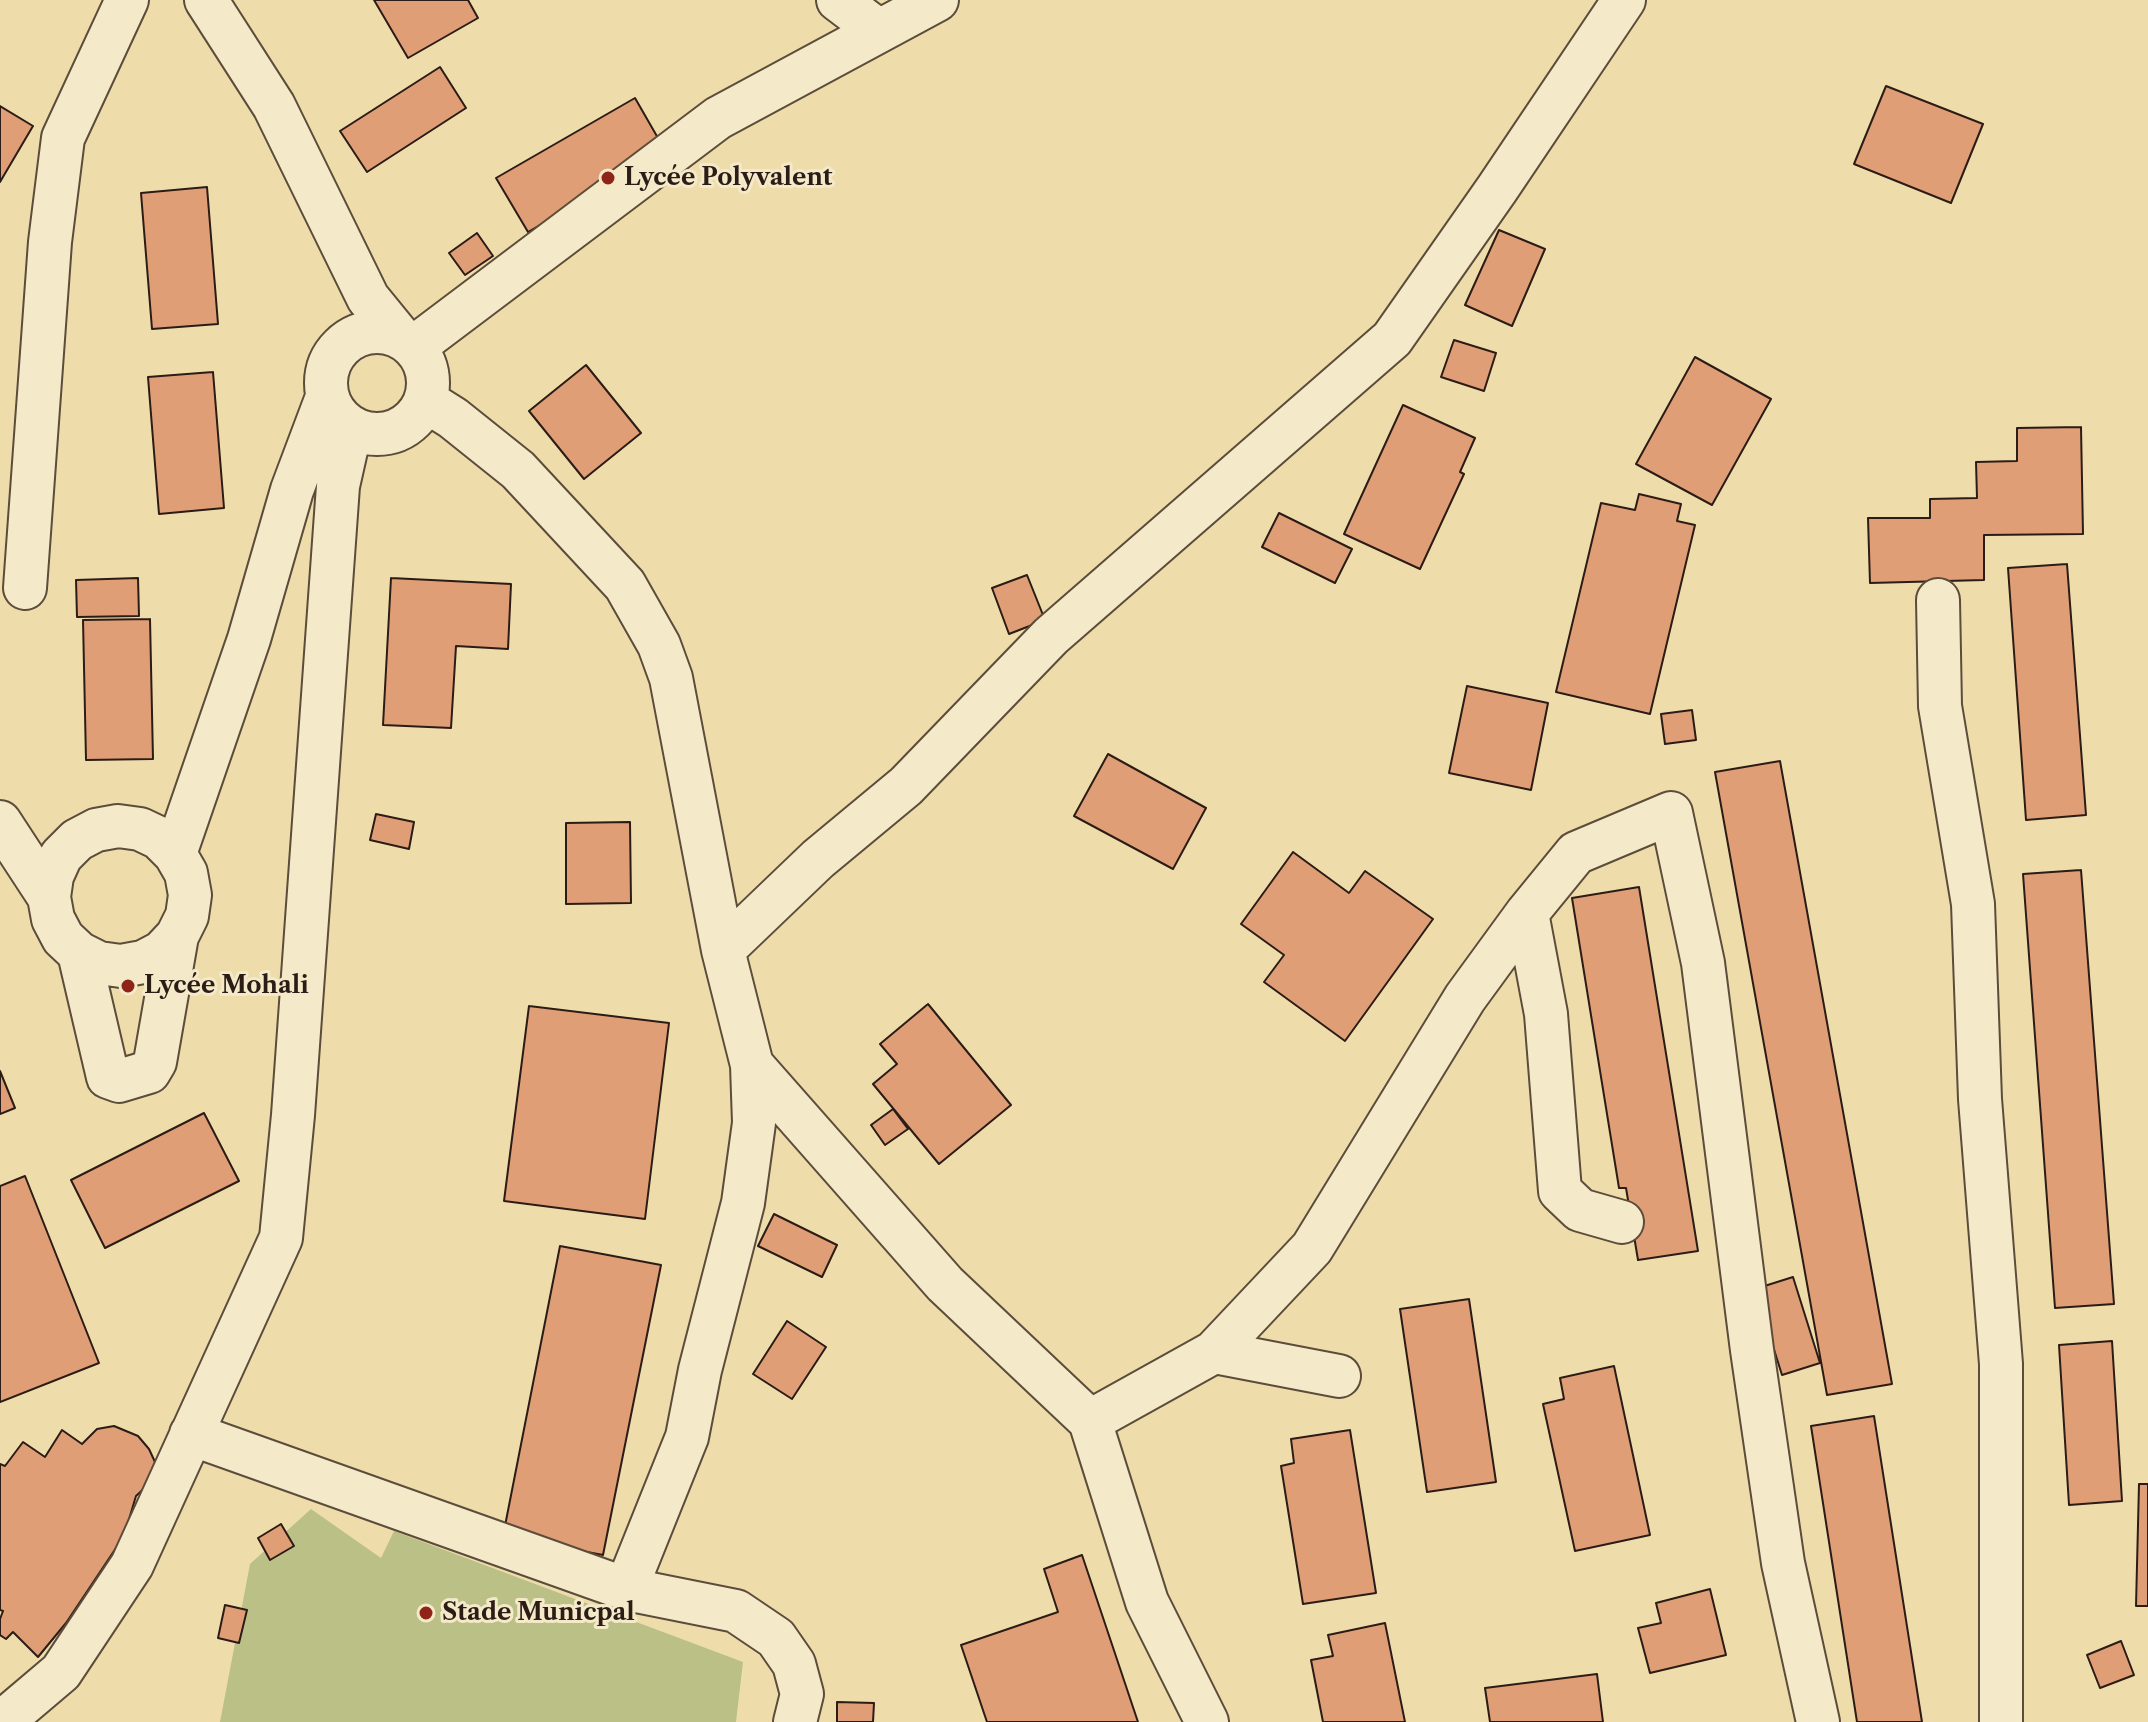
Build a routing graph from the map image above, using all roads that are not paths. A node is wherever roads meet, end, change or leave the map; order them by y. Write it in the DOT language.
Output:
graph roads {
  1 [pos="127,0"];
  2 [pos="206,0"];
  3 [pos="838,0"];
  4 [pos="937,0"];
  5 [pos="1624,0"];
  6 [pos="879,31"];
  7 [pos="356,276"];
  8 [pos="407,341"];
  9 [pos="343,344"];
  10 [pos="426,401"];
  11 [pos="339,412"];
  12 [pos="25,588"];
  13 [pos="1938,600"];
  14 [pos="0,822"];
  15 [pos="175,854"];
  16 [pos="49,897"];
  17 [pos="1527,913"];
  18 [pos="177,936"];
  19 [pos="723,950"];
  20 [pos="79,953"];
  21 [pos="752,1065"];
  22 [pos="1622,1222"];
  23 [pos="1214,1352"];
  24 [pos="1339,1376"];
  25 [pos="1090,1421"];
  26 [pos="191,1434"];
  27 [pos="626,1589"];
  28 [pos="2,1722"];
  29 [pos="795,1722"];
  30 [pos="1207,1722"];
  31 [pos="1818,1722"];
  32 [pos="2001,1722"];
  1 -- 12 [label="street"];
  2 -- 7 [label="street"];
  3 -- 6 [label="street"];
  4 -- 6 [label="street"];
  5 -- 19 [label="street"];
  6 -- 8 [label="street"];
  7 -- 8 [label="street"];
  7 -- 9 [label="street"];
  8 -- 9 [label="street"];
  8 -- 10 [label="street"];
  9 -- 11 [label="street"];
  10 -- 11 [label="street"];
  10 -- 19 [label="street"];
  11 -- 15 [label="street"];
  11 -- 26 [label="street"];
  13 -- 32 [label="street"];
  14 -- 16 [label="street"];
  15 -- 16 [label="street"];
  15 -- 18 [label="street"];
  16 -- 20 [label="street"];
  17 -- 22 [label="street"];
  17 -- 23 [label="street"];
  17 -- 31 [label="street"];
  18 -- 20 [label="street"];
  18 -- 20 [label="street"];
  19 -- 21 [label="street"];
  21 -- 25 [label="street"];
  21 -- 27 [label="street"];
  23 -- 24 [label="street"];
  23 -- 25 [label="street"];
  25 -- 30 [label="street"];
  26 -- 27 [label="street"];
  26 -- 28 [label="street"];
  27 -- 29 [label="street"];
}
